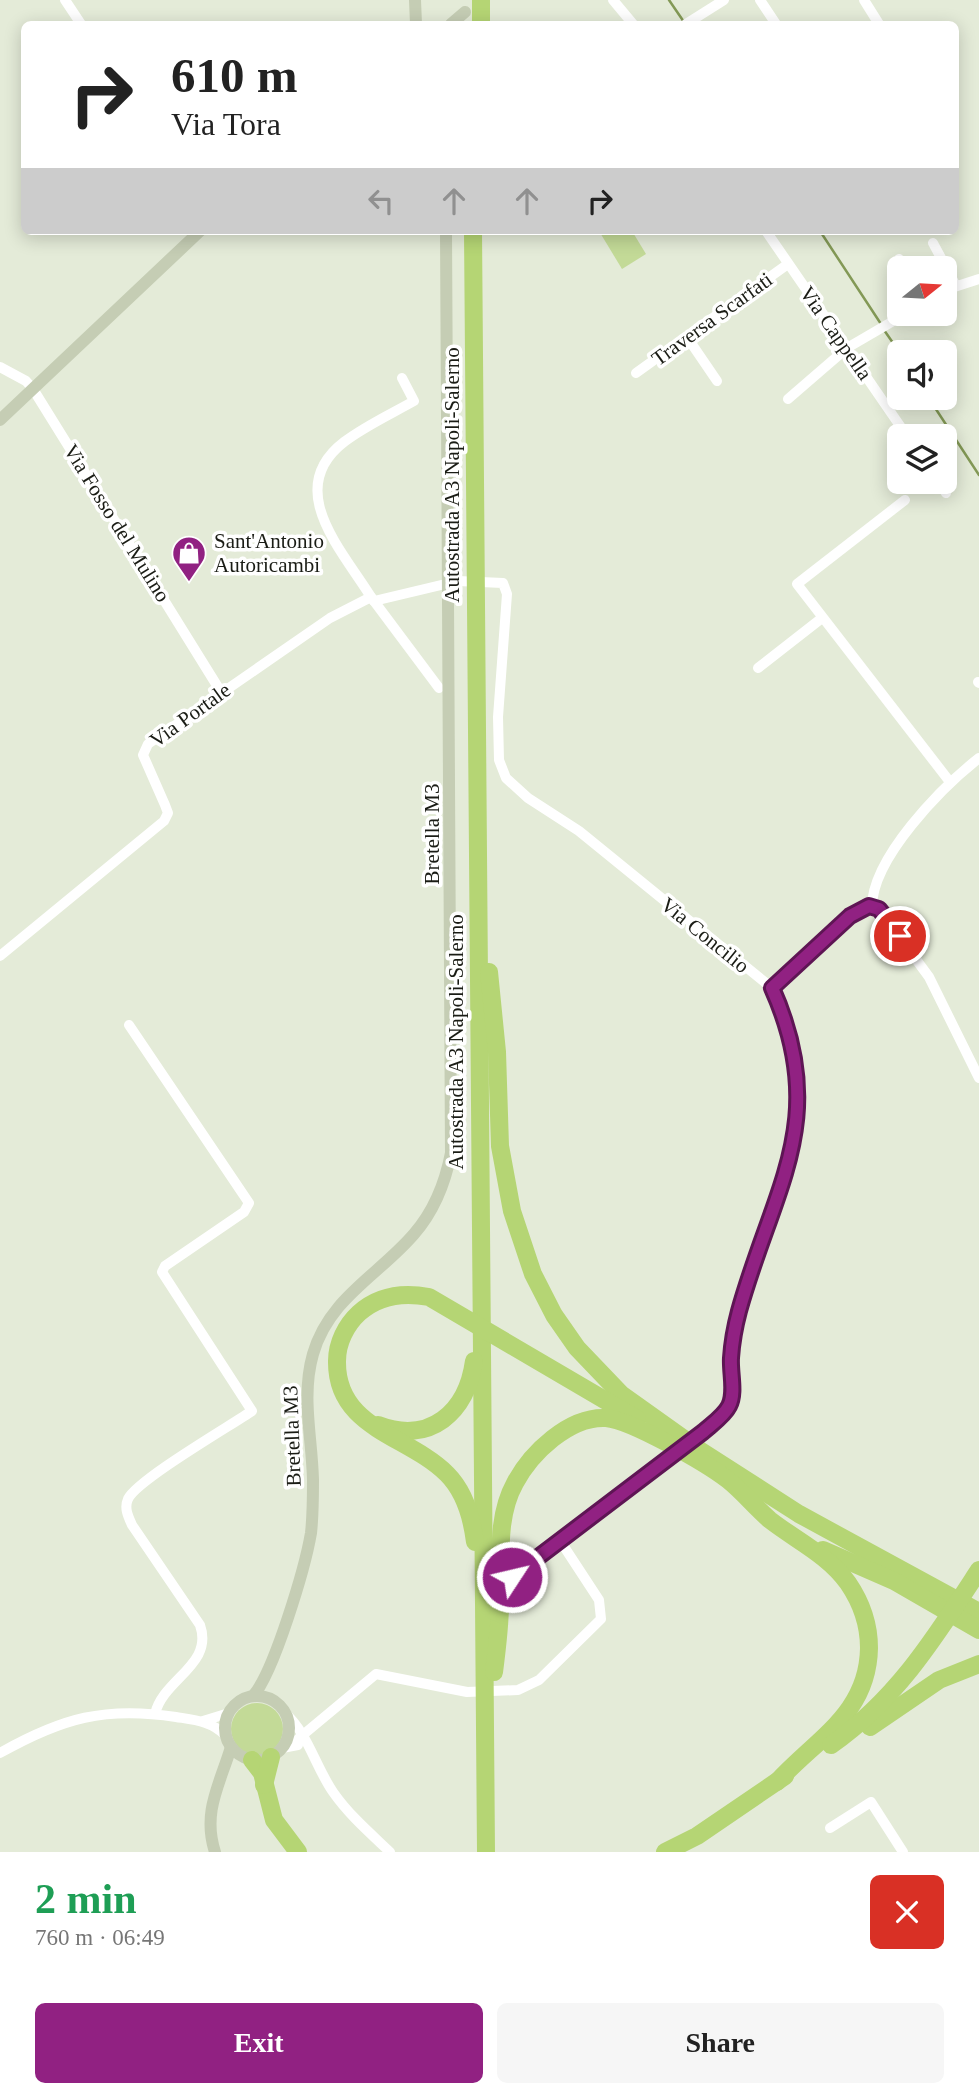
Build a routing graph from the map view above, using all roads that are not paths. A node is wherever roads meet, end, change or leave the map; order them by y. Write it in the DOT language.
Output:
graph roads {
  1 [pos="65,0"];
  2 [pos="415,0"];
  3 [pos="481,0"];
  4 [pos="613,0"];
  5 [pos="724,0"];
  6 [pos="761,0"];
  7 [pos="864,0"];
  8 [pos="710,4"];
  9 [pos="79,21"];
  10 [pos="416,21"];
  11 [pos="481,21"];
  12 [pos="630,21"];
  13 [pos="690,21"];
  14 [pos="774,21"];
  15 [pos="877,21"];
  16 [pos="196,235"];
  17 [pos="446,235"];
  18 [pos="473,235"];
  19 [pos="483,235"];
  20 [pos="769,235"];
  21 [pos="933,243"];
  22 [pos="938,256"];
  23 [pos="788,264"];
  24 [pos="979,279"];
  25 [pos="957,285"];
  26 [pos="887,325"];
  27 [pos="687,337"];
  28 [pos="847,348"];
  29 [pos="0,368"];
  30 [pos="636,373"];
  31 [pos="402,378"];
  32 [pos="716,381"];
  33 [pos="33,389"];
  34 [pos="788,399"];
  35 [pos="0,420"];
  36 [pos="899,424"];
  37 [pos="905,500"];
  38 [pos="372,599"];
  39 [pos="822,618"];
  40 [pos="758,668"];
  41 [pos="439,688"];
  42 [pos="221,692"];
  43 [pos="979,758"];
  44 [pos="950,782"];
  45 [pos="872,907"];
  46 [pos="0,956"];
  47 [pos="489,972"];
  48 [pos="772,988"];
  49 [pos="129,1024"];
  50 [pos="979,1078"];
  51 [pos="481,1239"];
  52 [pos="362,1418"];
  53 [pos="698,1455"];
  54 [pos="789,1533"];
  55 [pos="561,1542"];
  56 [pos="979,1570"];
  57 [pos="512,1577"];
  58 [pos="975,1618"];
  59 [pos="979,1664"];
  60 [pos="489,1671"];
  61 [pos="269,1674"];
  62 [pos="253,1696"];
  63 [pos="274,1701"];
  64 [pos="229,1713"];
  65 [pos="155,1714"];
  66 [pos="288,1716"];
  67 [pos="203,1721"];
  68 [pos="314,1724"];
  69 [pos="303,1736"];
  70 [pos="228,1741"];
  71 [pos="282,1750"];
  72 [pos="0,1753"];
  73 [pos="314,1758"];
  74 [pos="249,1759"];
  75 [pos="797,1768"];
  76 [pos="223,1773"];
  77 [pos="776,1782"];
  78 [pos="264,1785"];
  79 [pos="830,1828"];
  80 [pos="215,1852"];
  81 [pos="298,1852"];
  82 [pos="390,1852"];
  83 [pos="486,1852"];
  84 [pos="496,1852"];
  85 [pos="665,1852"];
  86 [pos="903,1852"];
  1 -- 9 [label="street"];
  2 -- 10 [label="street"];
  3 -- 11 [label="highway"];
  4 -- 12 [label="street"];
  5 -- 8 [label="street"];
  6 -- 14 [label="street"];
  7 -- 15 [label="street"];
  8 -- 13 [label="street"];
  16 -- 33 [label="street"];
  17 -- 61 [label="street, Bretella M3"];
  18 -- 51 [label="highway, Autostrada A3 Napoli-Salerno"];
  19 -- 47 [label="highway, Autostrada A3 Napoli-Salerno"];
  20 -- 23 [label="street, Via Cappella"];
  21 -- 22 [label="street"];
  23 -- 27 [label="street, Traversa Scarfati"];
  23 -- 28 [label="street, Via Cappella"];
  24 -- 25 [label="street"];
  26 -- 28 [label="street"];
  27 -- 30 [label="street, Traversa Scarfati"];
  27 -- 32 [label="street"];
  28 -- 34 [label="street"];
  28 -- 36 [label="street, Via Cappella"];
  29 -- 33 [label="street, Via Fosso del Mulino"];
  31 -- 38 [label="street"];
  33 -- 35 [label="street"];
  33 -- 42 [label="street, Via Fosso del Mulino"];
  37 -- 39 [label="street"];
  38 -- 41 [label="street"];
  38 -- 42 [label="street, Via Portale"];
  38 -- 48 [label="street, Via Concilio"];
  39 -- 40 [label="street"];
  39 -- 44 [label="street"];
  42 -- 46 [label="street, Via Portale"];
  43 -- 44 [label="street"];
  44 -- 45 [label="street"];
  45 -- 48 [label="street"];
  45 -- 50 [label="street"];
  47 -- 53 [label="highway"];
  47 -- 60 [label="highway, Autostrada A3 Napoli-Salerno"];
  48 -- 55 [label="street"];
  49 -- 65 [label="street"];
  51 -- 52 [label="highway"];
  51 -- 60 [label="highway, Autostrada A3 Napoli-Salerno"];
  52 -- 53 [label="highway"];
  52 -- 60 [label="highway"];
  53 -- 54 [label="highway"];
  53 -- 58 [label="highway"];
  53 -- 60 [label="highway"];
  54 -- 58 [label="highway"];
  54 -- 77 [label="highway"];
  55 -- 57 [label="street"];
  55 -- 68 [label="street"];
  56 -- 75 [label="highway"];
  59 -- 75 [label="highway"];
  60 -- 83 [label="highway, Autostrada A3 Napoli-Salerno"];
  60 -- 84 [label="highway, Autostrada A3 Napoli-Salerno"];
  61 -- 62 [label="street, Bretella M3"];
  61 -- 63 [label="street, Bretella M3"];
  62 -- 63 [label="street"];
  62 -- 64 [label="street"];
  63 -- 66 [label="street"];
  64 -- 67 [label="street"];
  64 -- 70 [label="street"];
  65 -- 67 [label="street"];
  65 -- 72 [label="street"];
  66 -- 68 [label="street"];
  66 -- 69 [label="street"];
  66 -- 71 [label="street"];
  67 -- 70 [label="street"];
  68 -- 69 [label="street"];
  69 -- 71 [label="street"];
  69 -- 73 [label="street"];
  70 -- 74 [label="street"];
  70 -- 76 [label="street"];
  71 -- 73 [label="street"];
  71 -- 74 [label="street"];
  71 -- 78 [label="highway"];
  73 -- 82 [label="street"];
  74 -- 76 [label="street"];
  74 -- 78 [label="highway"];
  75 -- 77 [label="highway"];
  76 -- 80 [label="street"];
  77 -- 85 [label="highway"];
  78 -- 81 [label="highway"];
  79 -- 86 [label="street"];
}
